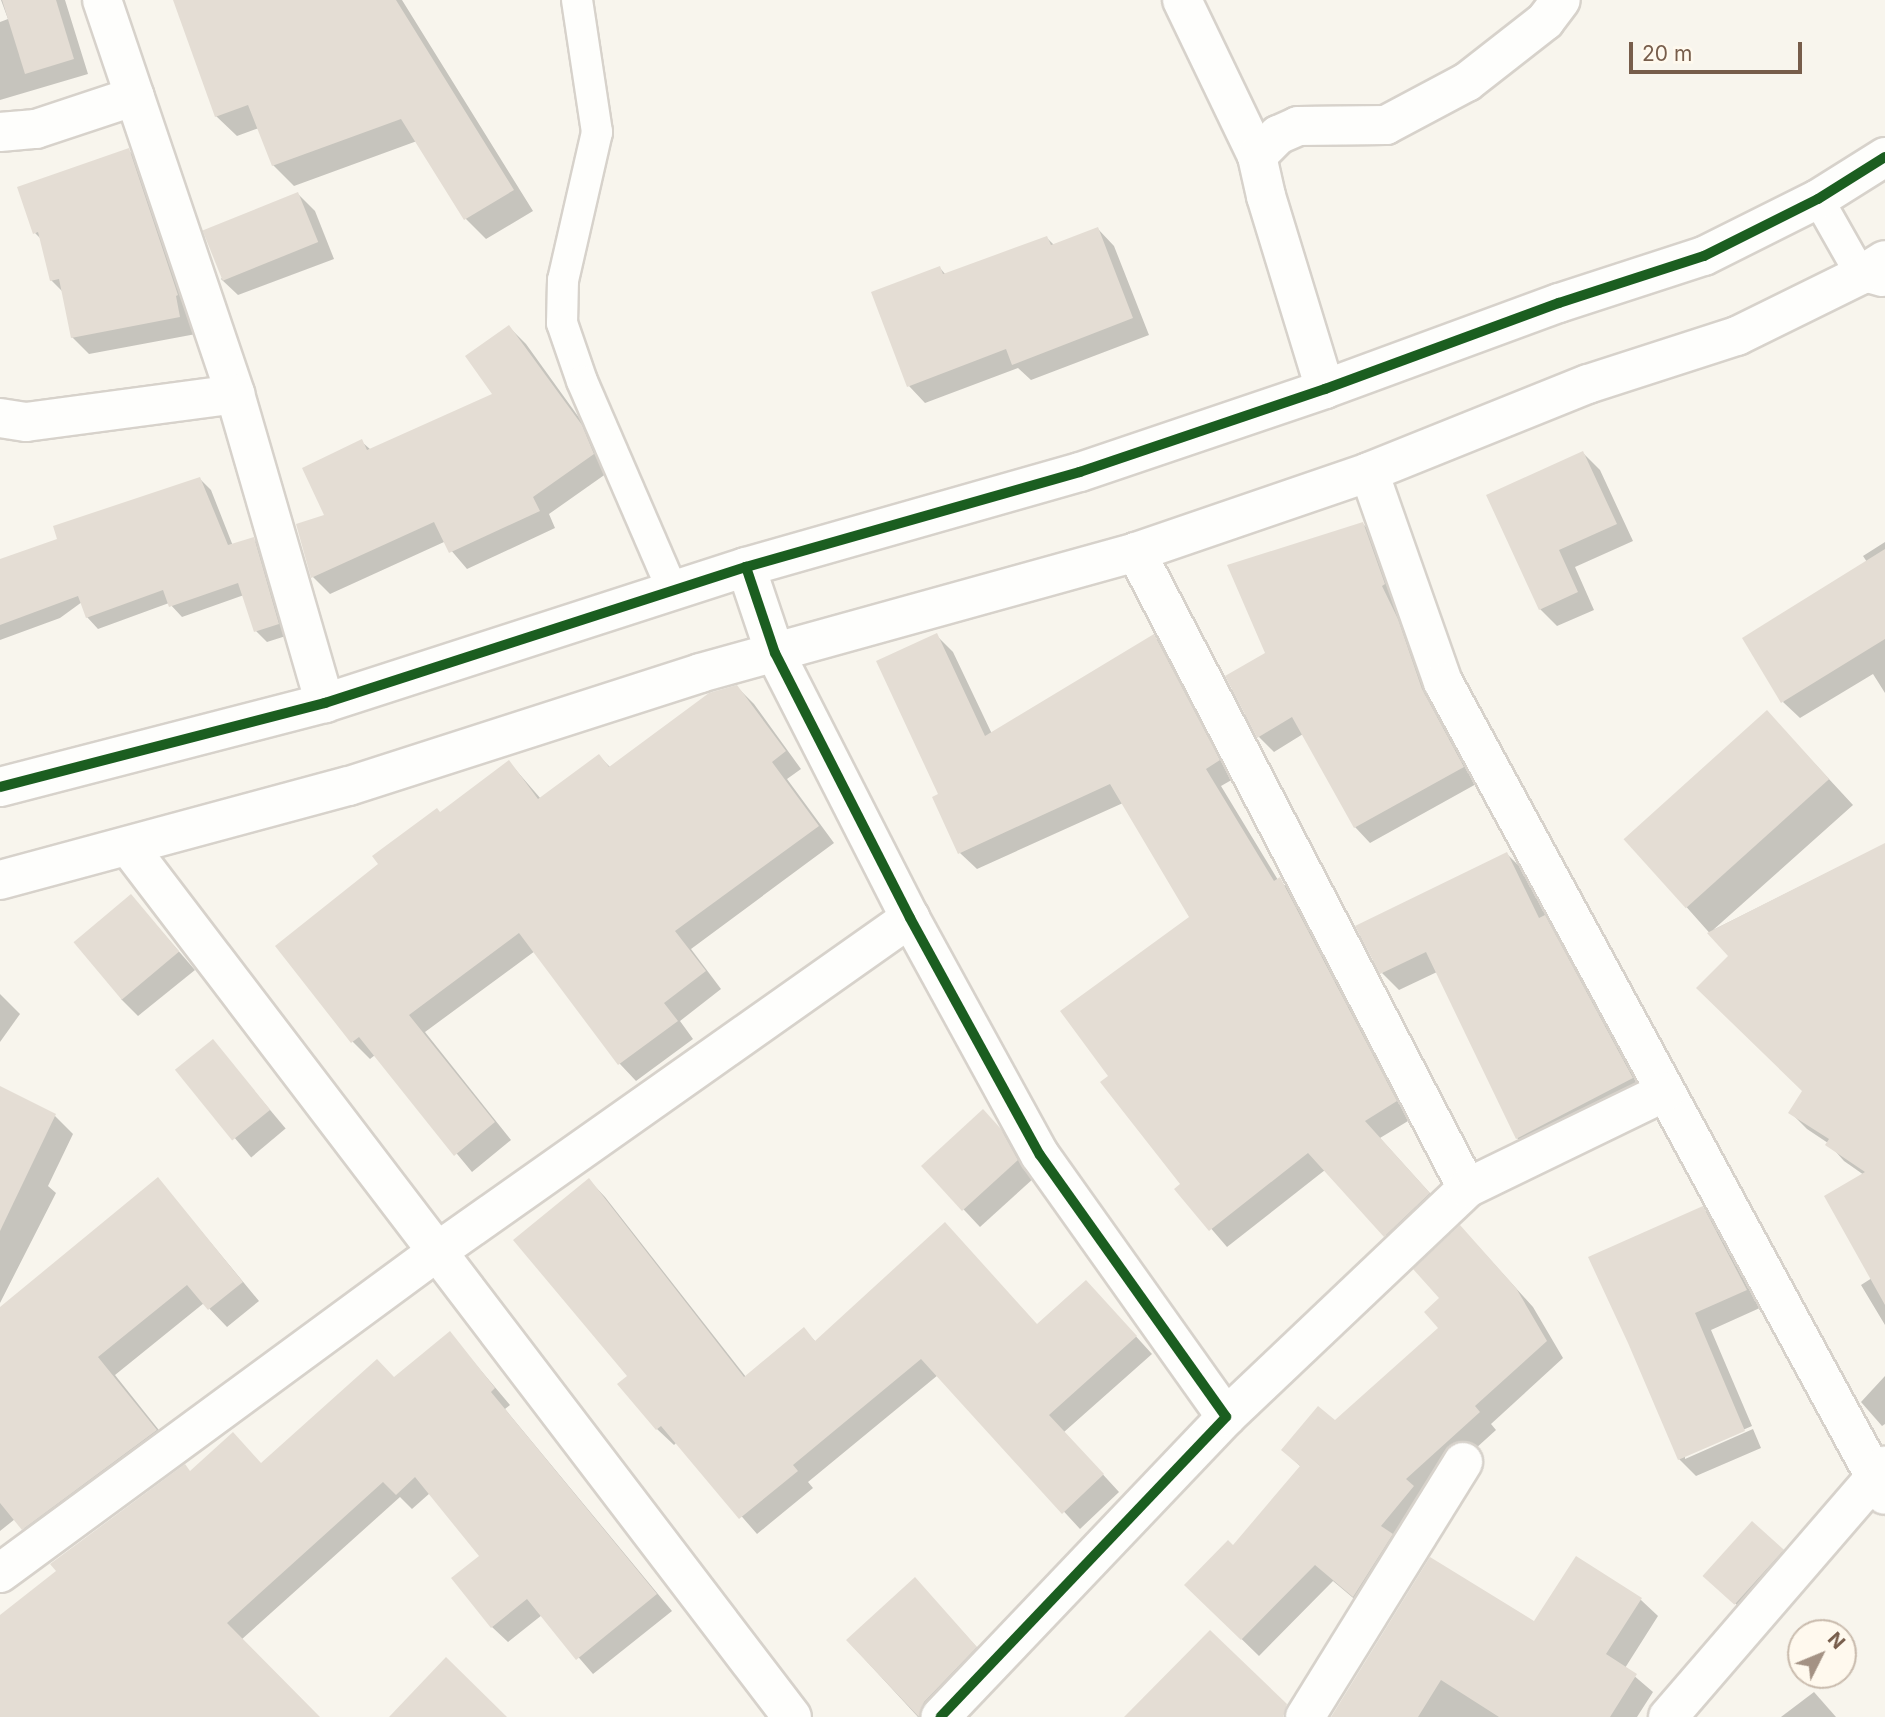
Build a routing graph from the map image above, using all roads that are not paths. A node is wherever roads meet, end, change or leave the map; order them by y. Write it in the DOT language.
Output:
graph roads {
  1 [pos="102,0"];
  2 [pos="577,0"];
  3 [pos="1182,0"];
  4 [pos="1561,0"];
  5 [pos="135,96"];
  6 [pos="0,132"];
  7 [pos="1257,156"];
  8 [pos="1885,157"];
  9 [pos="1818,200"];
  10 [pos="1877,272"];
  11 [pos="1325,389"];
  12 [pos="235,394"];
  13 [pos="0,418"];
  14 [pos="1369,472"];
  15 [pos="1136,552"];
  16 [pos="746,568"];
  17 [pos="673,591"];
  18 [pos="775,653"];
  19 [pos="325,703"];
  20 [pos="0,787"];
  21 [pos="128,846"];
  22 [pos="0,880"];
  23 [pos="910,918"];
  24 [pos="1665,1091"];
  25 [pos="1467,1188"];
  26 [pos="438,1251"];
  27 [pos="1226,1418"];
  28 [pos="1463,1462"];
  29 [pos="1882,1479"];
  30 [pos="0,1573"];
  31 [pos="792,1717"];
  32 [pos="940,1717"];
  33 [pos="1305,1717"];
  34 [pos="1668,1717"];
  1 -- 5 [label="street"];
  2 -- 17 [label="lane"];
  3 -- 7 [label="street"];
  4 -- 7 [label="street"];
  5 -- 6 [label="street"];
  5 -- 12 [label="street"];
  7 -- 11 [label="street"];
  8 -- 9 [label="street"];
  9 -- 10 [label="lane"];
  9 -- 11 [label="street"];
  10 -- 14 [label="street"];
  11 -- 16 [label="street"];
  12 -- 13 [label="street"];
  12 -- 19 [label="street"];
  14 -- 15 [label="street"];
  14 -- 24 [label="street"];
  15 -- 18 [label="street"];
  15 -- 25 [label="street"];
  16 -- 17 [label="street"];
  16 -- 18 [label="street"];
  17 -- 19 [label="street"];
  18 -- 21 [label="street"];
  18 -- 23 [label="street"];
  19 -- 20 [label="street"];
  21 -- 22 [label="street"];
  21 -- 26 [label="street"];
  23 -- 26 [label="street"];
  23 -- 27 [label="street"];
  24 -- 25 [label="street"];
  24 -- 29 [label="street"];
  25 -- 27 [label="street"];
  26 -- 30 [label="street"];
  26 -- 31 [label="street"];
  27 -- 32 [label="street"];
  28 -- 33 [label="street"];
  29 -- 34 [label="street"];
}
